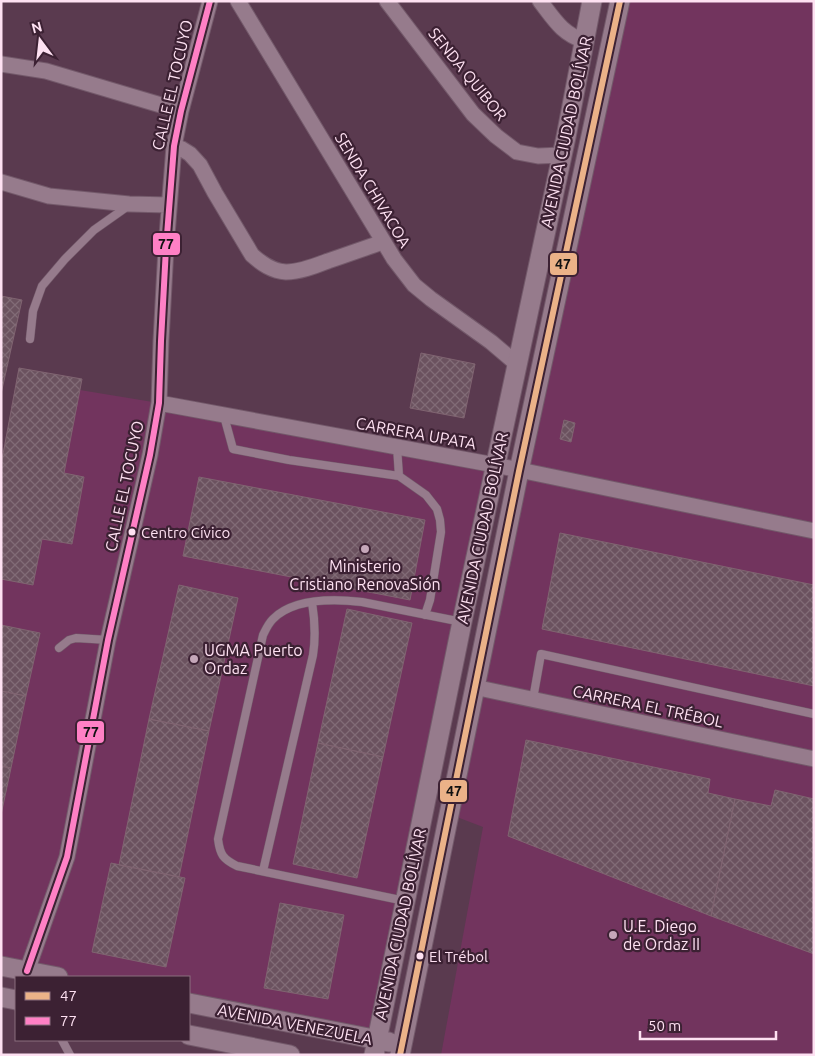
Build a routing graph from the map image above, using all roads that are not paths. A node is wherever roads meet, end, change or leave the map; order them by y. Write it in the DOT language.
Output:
graph roads {
  1 [pos="238,1"];
  2 [pos="387,1"];
  3 [pos="540,1"];
  4 [pos="592,1"];
  5 [pos="620,1"];
  6 [pos="207,2"];
  7 [pos="584,41"];
  8 [pos="1,64"];
  9 [pos="181,111"];
  10 [pos="174,146"];
  11 [pos="562,156"];
  12 [pos="1,182"];
  13 [pos="129,204"];
  14 [pos="169,205"];
  15 [pos="383,242"];
  16 [pos="30,339"];
  17 [pos="517,364"];
  18 [pos="159,403"];
  19 [pos="224,416"];
  20 [pos="396,447"];
  21 [pos="495,465"];
  22 [pos="519,471"];
  23 [pos="399,476"];
  24 [pos="814,531"];
  25 [pos="312,602"];
  26 [pos="425,615"];
  27 [pos="462,622"];
  28 [pos="108,640"];
  29 [pos="58,648"];
  30 [pos="474,687"];
  31 [pos="533,699"];
  32 [pos="814,714"];
  33 [pos="814,759"];
  34 [pos="263,871"];
  35 [pos="405,901"];
  36 [pos="1,966"];
  37 [pos="27,971"];
  38 [pos="53,976"];
  39 [pos="1,997"];
  40 [pos="15,1000"];
  41 [pos="190,1003"];
  42 [pos="190,1034"];
  43 [pos="63,1041"];
  44 [pos="375,1047"];
  45 [pos="400,1050"];
  46 [pos="243,1051"];
  47 [pos="70,1055"];
  48 [pos="290,1055"];
  1 -- 15 [label="street, SENDA CHIVACOA"];
  2 -- 11 [label="street, SENDA QUIBOR"];
  3 -- 7 [label="street"];
  4 -- 7 [label="street, AVENIDA CIUDAD BOLÍVAR"];
  5 -- 22 [label="street, AVENIDA CIUDAD BOLÍVAR"];
  6 -- 9 [label="street, CALLE EL TOCUYO"];
  7 -- 11 [label="street, AVENIDA CIUDAD BOLÍVAR"];
  8 -- 9 [label="street"];
  9 -- 10 [label="street, CALLE EL TOCUYO"];
  10 -- 14 [label="street, CALLE EL TOCUYO"];
  10 -- 15 [label="street"];
  11 -- 17 [label="street, AVENIDA CIUDAD BOLÍVAR"];
  12 -- 13 [label="street"];
  13 -- 14 [label="street"];
  13 -- 16 [label="lane"];
  14 -- 18 [label="street, CALLE EL TOCUYO"];
  15 -- 17 [label="street, SENDA CHIVACOA"];
  17 -- 21 [label="street, AVENIDA CIUDAD BOLÍVAR"];
  18 -- 19 [label="street, CARRERA UPATA"];
  18 -- 28 [label="street, CALLE EL TOCUYO"];
  19 -- 20 [label="street, CARRERA UPATA"];
  19 -- 23 [label="lane"];
  20 -- 21 [label="street, CARRERA UPATA"];
  20 -- 23 [label="lane"];
  21 -- 22 [label="street, CARRERA UPATA"];
  21 -- 27 [label="street, AVENIDA CIUDAD BOLÍVAR"];
  22 -- 24 [label="street, CARRERA UPATA"];
  22 -- 30 [label="street, AVENIDA CIUDAD BOLÍVAR"];
  23 -- 26 [label="lane"];
  25 -- 26 [label="lane"];
  25 -- 34 [label="lane"];
  25 -- 34 [label="lane"];
  26 -- 27 [label="lane"];
  27 -- 35 [label="street, AVENIDA CIUDAD BOLÍVAR"];
  28 -- 29 [label="lane"];
  28 -- 37 [label="street, CALLE EL TOCUYO"];
  30 -- 31 [label="street, CARRERA EL TRÉBOL"];
  30 -- 45 [label="street, AVENIDA CIUDAD BOLÍVAR"];
  31 -- 32 [label="lane"];
  31 -- 33 [label="street, CARRERA EL TRÉBOL"];
  34 -- 35 [label="lane"];
  35 -- 44 [label="street, AVENIDA CIUDAD BOLÍVAR"];
  36 -- 37 [label="street"];
  37 -- 38 [label="street"];
  39 -- 40 [label="street"];
  41 -- 44 [label="street, AVENIDA VENEZUELA"];
  42 -- 46 [label="street, AVENIDA VENEZUELA"];
  43 -- 47 [label="lane"];
  44 -- 45 [label="street, AVENIDA VENEZUELA"];
  46 -- 48 [label="street, AVENIDA VENEZUELA"];
}
